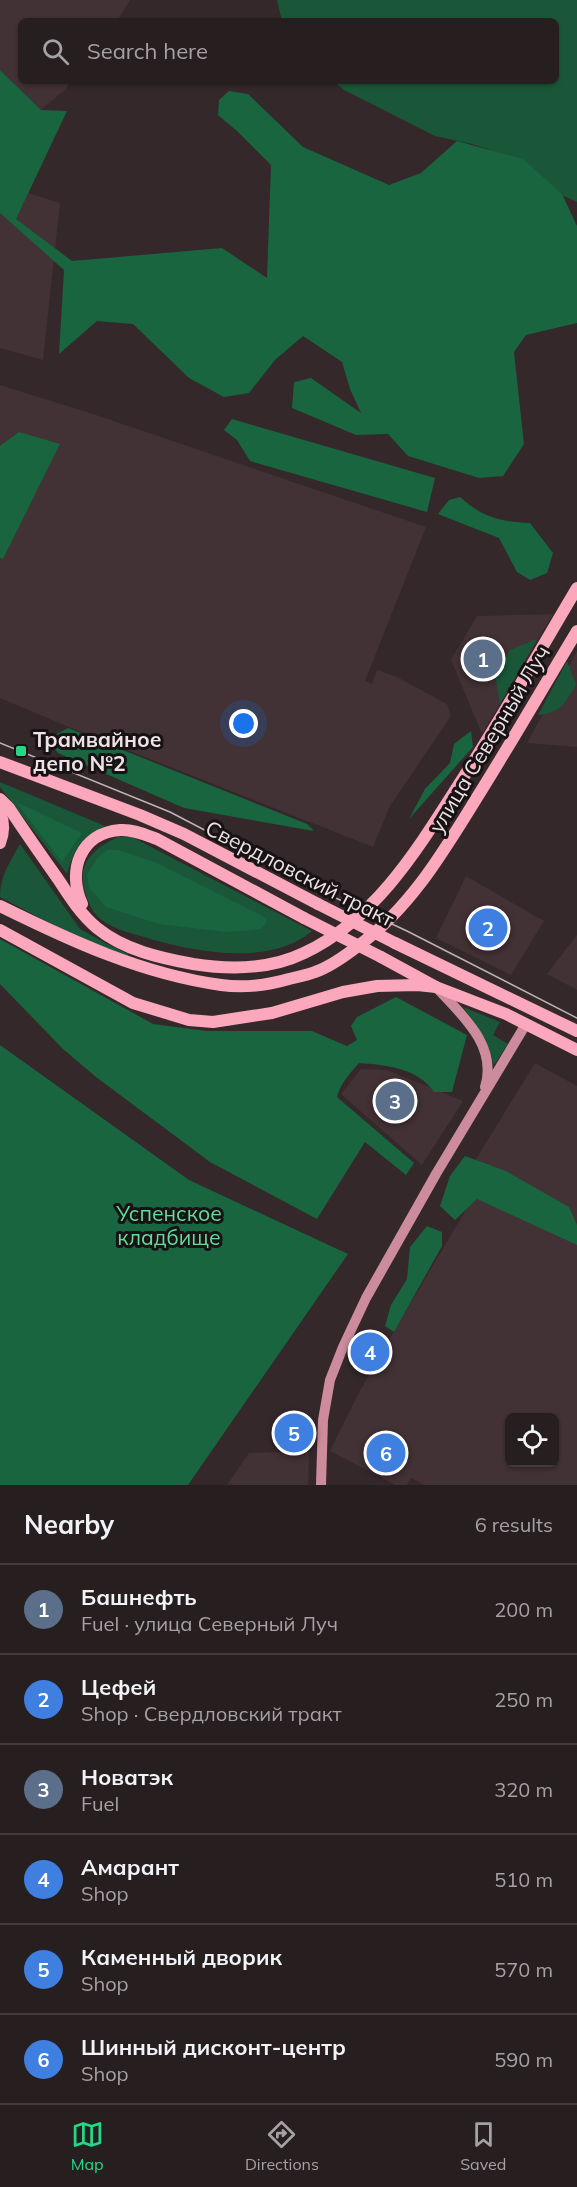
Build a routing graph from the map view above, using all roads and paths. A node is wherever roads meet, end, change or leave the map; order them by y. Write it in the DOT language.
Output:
graph roads {
  1 [pos="574,592"];
  2 [pos="577,630"];
  3 [pos="0,762"];
  4 [pos="0,799"];
  5 [pos="0,812"];
  6 [pos="0,843"];
  7 [pos="0,906"];
  8 [pos="96,928"];
  9 [pos="0,930"];
  10 [pos="436,987"];
  11 [pos="535,1011"];
  12 [pos="526,1024"];
  13 [pos="577,1031"];
  14 [pos="577,1050"];
  15 [pos="481,1098"];
  16 [pos="321,1485"];
  1 -- 8 [label="main road, улица Северный Луч"];
  2 -- 7 [label="main road, улица Северный Луч"];
  3 -- 11 [label="main road, Свердловский тракт, bridge"];
  4 -- 8 [label="main road"];
  5 -- 6 [label="main road"];
  8 -- 10 [label="main road, Свердловский тракт, bridge"];
  9 -- 10 [label="main road, Свердловский тракт"];
  10 -- 12 [label="main road, Свердловский тракт"];
  10 -- 15 [label="main road"];
  11 -- 12 [label="main road"];
  11 -- 13 [label="main road, Свердловский тракт"];
  12 -- 14 [label="main road, Свердловский тракт"];
  12 -- 15 [label="main road"];
  15 -- 16 [label="main road"];
}
